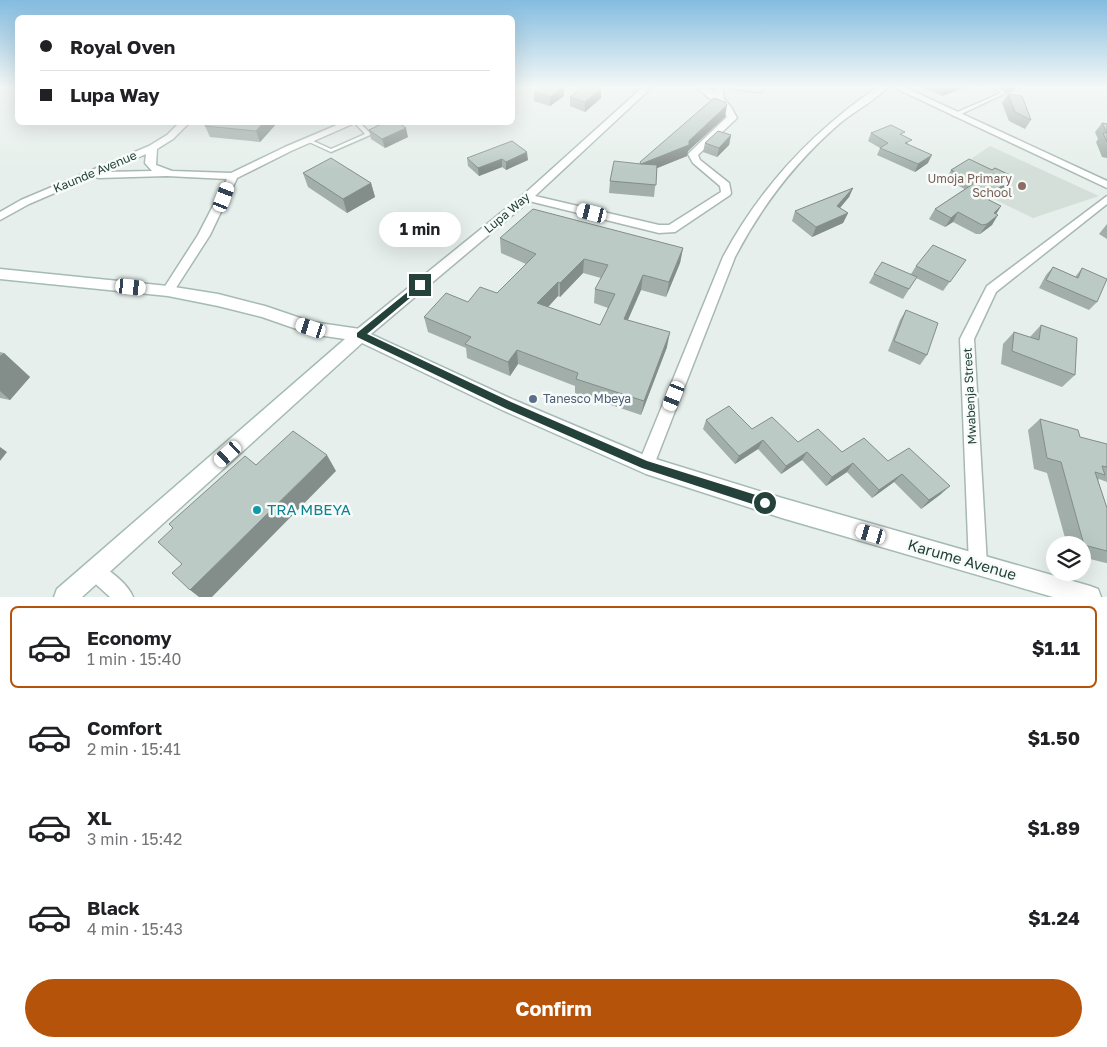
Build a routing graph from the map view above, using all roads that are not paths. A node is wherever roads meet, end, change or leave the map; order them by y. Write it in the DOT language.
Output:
graph roads {
  1 [pos="618,114"];
  2 [pos="730,114"];
  3 [pos="847,114"];
  4 [pos="955,115"];
  5 [pos="183,125"];
  6 [pos="348,125"];
  7 [pos="358,125"];
  8 [pos="309,141"];
  9 [pos="152,148"];
  10 [pos="172,174"];
  11 [pos="90,175"];
  12 [pos="233,176"];
  13 [pos="1107,184"];
  14 [pos="526,197"];
  15 [pos="1107,199"];
  16 [pos="0,217"];
  17 [pos="0,274"];
  18 [pos="168,291"];
  19 [pos="360,335"];
  20 [pos="646,465"];
  21 [pos="978,565"];
  22 [pos="95,572"];
  23 [pos="64,597"];
  24 [pos="124,597"];
  25 [pos="1090,597"];
  1 -- 14 [label="street, Lupa Way"];
  2 -- 14 [label="street"];
  3 -- 20 [label="street"];
  4 -- 13 [label="street"];
  5 -- 9 [label="street, Kaunde Avenue"];
  6 -- 8 [label="street"];
  7 -- 8 [label="lane"];
  8 -- 12 [label="street"];
  9 -- 10 [label="street"];
  9 -- 11 [label="street, Kaunde Avenue"];
  10 -- 11 [label="street"];
  10 -- 12 [label="street"];
  11 -- 16 [label="street, Kaunde Avenue"];
  12 -- 18 [label="street"];
  14 -- 19 [label="street, Lupa Way"];
  15 -- 21 [label="street, Mwabenja Street"];
  17 -- 18 [label="main road, Karume Avenue"];
  18 -- 19 [label="main road, Karume Avenue"];
  19 -- 20 [label="main road, Karume Avenue"];
  19 -- 22 [label="main road"];
  20 -- 21 [label="main road, Karume Avenue"];
  21 -- 25 [label="main road, Karume Avenue"];
  22 -- 23 [label="main road"];
  22 -- 24 [label="street"];
}
